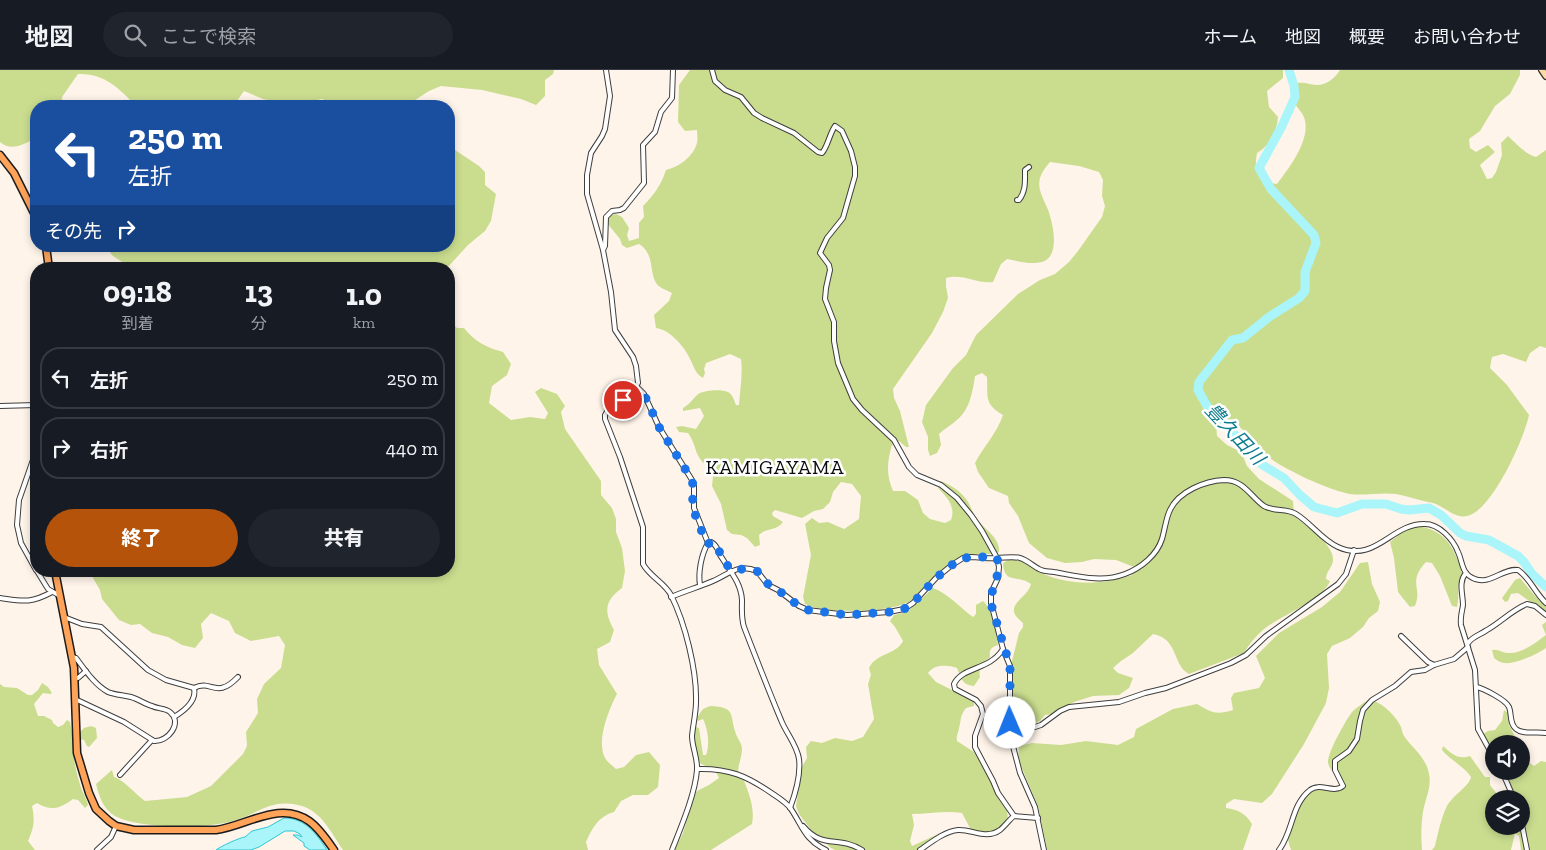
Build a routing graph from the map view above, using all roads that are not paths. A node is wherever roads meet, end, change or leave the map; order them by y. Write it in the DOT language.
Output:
graph roads {
  1 [pos="606,70"];
  2 [pos="673,70"];
  3 [pos="712,70"];
  4 [pos="1542,70"];
  5 [pos="1546,76"];
  6 [pos="0,155"];
  7 [pos="1029,167"];
  8 [pos="1016,200"];
  9 [pos="30,205"];
  10 [pos="603,250"];
  11 [pos="637,388"];
  12 [pos="30,405"];
  13 [pos="0,406"];
  14 [pos="30,468"];
  15 [pos="708,544"];
  16 [pos="1354,550"];
  17 [pos="997,558"];
  18 [pos="30,559"];
  19 [pos="731,570"];
  20 [pos="1466,573"];
  21 [pos="41,577"];
  22 [pos="56,577"];
  23 [pos="700,586"];
  24 [pos="52,592"];
  25 [pos="60,596"];
  26 [pos="672,597"];
  27 [pos="0,598"];
  28 [pos="1546,603"];
  29 [pos="1546,615"];
  30 [pos="64,617"];
  31 [pos="1401,636"];
  32 [pos="1468,645"];
  33 [pos="1003,649"];
  34 [pos="72,656"];
  35 [pos="1434,665"];
  36 [pos="86,671"];
  37 [pos="238,677"];
  38 [pos="75,678"];
  39 [pos="1476,687"];
  40 [pos="194,688"];
  41 [pos="75,699"];
  42 [pos="174,717"];
  43 [pos="1010,723"];
  44 [pos="1546,734"];
  45 [pos="152,740"];
  46 [pos="1485,742"];
  47 [pos="697,769"];
  48 [pos="120,774"];
  49 [pos="790,808"];
  50 [pos="1014,816"];
  51 [pos="1038,818"];
  52 [pos="798,820"];
  53 [pos="116,826"];
  54 [pos="1524,835"];
  55 [pos="97,850"];
  56 [pos="334,850"];
  57 [pos="672,850"];
  58 [pos="826,850"];
  59 [pos="862,850"];
  60 [pos="920,850"];
  61 [pos="1044,850"];
  62 [pos="1279,850"];
  63 [pos="1527,850"];
  1 -- 10 [label="street"];
  2 -- 10 [label="street"];
  3 -- 17 [label="street"];
  4 -- 5 [label="main road"];
  6 -- 9 [label="main road"];
  7 -- 8 [label="street"];
  10 -- 11 [label="street"];
  11 -- 15 [label="street"];
  11 -- 26 [label="street"];
  12 -- 13 [label="street"];
  14 -- 18 [label="street"];
  15 -- 19 [label="street"];
  15 -- 23 [label="street"];
  16 -- 17 [label="street"];
  16 -- 20 [label="street"];
  16 -- 43 [label="street"];
  17 -- 19 [label="street"];
  17 -- 33 [label="street"];
  19 -- 23 [label="street"];
  19 -- 49 [label="street"];
  20 -- 28 [label="street"];
  20 -- 32 [label="street"];
  21 -- 24 [label="street"];
  22 -- 25 [label="main road"];
  23 -- 26 [label="street"];
  24 -- 25 [label="street"];
  24 -- 27 [label="street"];
  25 -- 30 [label="main road"];
  26 -- 47 [label="street"];
  29 -- 32 [label="street"];
  30 -- 34 [label="main road"];
  30 -- 40 [label="street"];
  31 -- 35 [label="street"];
  32 -- 35 [label="street"];
  32 -- 39 [label="street"];
  33 -- 43 [label="street"];
  33 -- 50 [label="street"];
  34 -- 36 [label="street"];
  34 -- 38 [label="main road"];
  35 -- 62 [label="street"];
  36 -- 38 [label="street"];
  36 -- 42 [label="street"];
  37 -- 40 [label="street"];
  38 -- 41 [label="main road"];
  39 -- 44 [label="street"];
  39 -- 46 [label="street"];
  40 -- 42 [label="street"];
  41 -- 45 [label="street"];
  41 -- 53 [label="main road"];
  42 -- 45 [label="street"];
  43 -- 51 [label="street"];
  45 -- 48 [label="street"];
  47 -- 49 [label="street"];
  47 -- 57 [label="street"];
  49 -- 52 [label="street"];
  50 -- 51 [label="street"];
  50 -- 60 [label="street"];
  51 -- 61 [label="street"];
  52 -- 58 [label="street"];
  52 -- 59 [label="street"];
  53 -- 55 [label="street"];
  53 -- 56 [label="main road"];
  54 -- 63 [label="street"];
}
